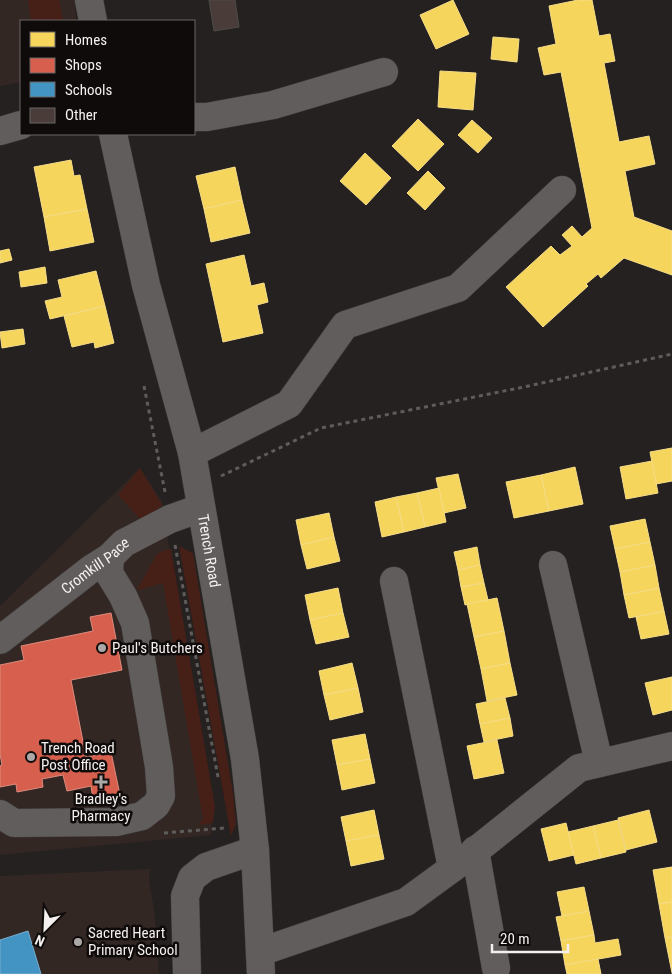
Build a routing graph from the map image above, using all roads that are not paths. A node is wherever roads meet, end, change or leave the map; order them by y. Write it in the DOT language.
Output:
graph roads {
  1 [pos="89,0"];
  2 [pos="93,20"];
  3 [pos="384,72"];
  4 [pos="195,118"];
  5 [pos="20,125"];
  6 [pos="0,131"];
  7 [pos="113,135"];
  8 [pos="562,190"];
  9 [pos="192,453"];
  10 [pos="200,498"];
  11 [pos="110,557"];
  12 [pos="553,565"];
  13 [pos="394,581"];
  14 [pos="0,640"];
  15 [pos="672,746"];
  16 [pos="599,763"];
  17 [pos="0,814"];
  18 [pos="255,850"];
  19 [pos="475,850"];
  20 [pos="452,868"];
  21 [pos="260,963"];
  22 [pos="496,968"];
  23 [pos="187,974"];
  1 -- 2 [label="street"];
  3 -- 4 [label="street"];
  5 -- 6 [label="street"];
  7 -- 9 [label="street, Trench Road"];
  8 -- 9 [label="street"];
  9 -- 10 [label="street, Trench Road"];
  10 -- 11 [label="street, Cromkill Pace"];
  10 -- 18 [label="street, Trench Road"];
  11 -- 14 [label="street, Cromkill Pace"];
  11 -- 17 [label="street"];
  12 -- 16 [label="street"];
  13 -- 20 [label="street"];
  15 -- 16 [label="street"];
  16 -- 19 [label="street"];
  18 -- 21 [label="street, Trench Road"];
  18 -- 23 [label="street"];
  19 -- 20 [label="street"];
  19 -- 22 [label="street"];
  20 -- 21 [label="street"];
}
